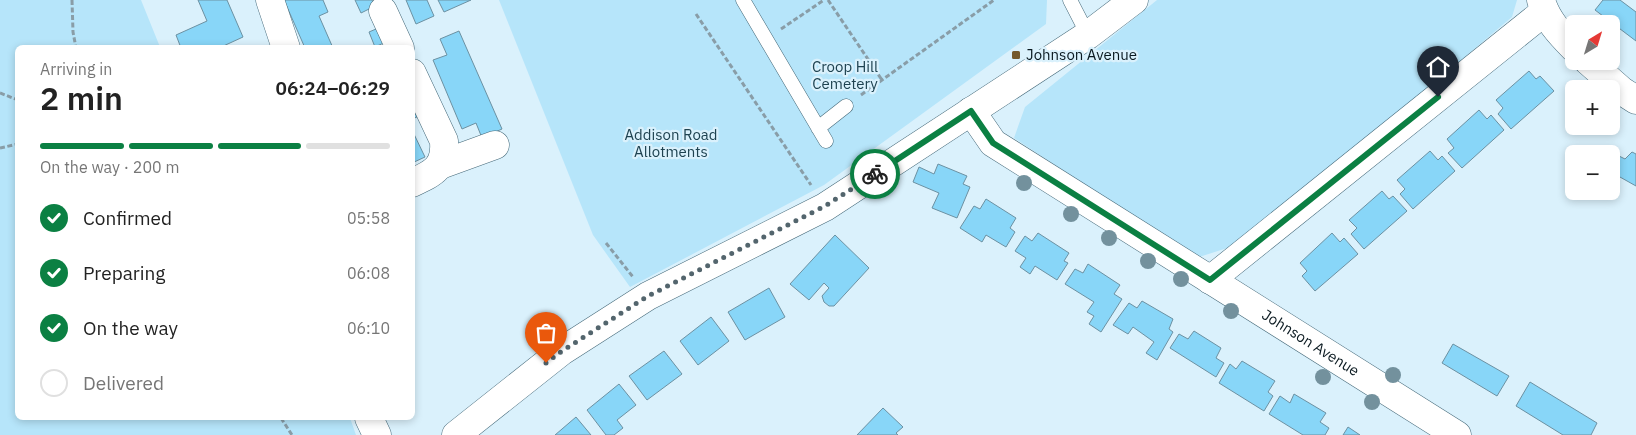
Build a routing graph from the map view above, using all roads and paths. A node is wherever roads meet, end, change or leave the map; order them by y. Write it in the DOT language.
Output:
graph roads {
  1 [pos="72,0"];
  2 [pos="270,0"];
  3 [pos="743,0"];
  4 [pos="824,0"];
  5 [pos="828,0"];
  6 [pos="994,0"];
  7 [pos="1070,0"];
  8 [pos="1134,0"];
  9 [pos="1543,6"];
  10 [pos="383,11"];
  11 [pos="696,14"];
  12 [pos="1088,35"];
  13 [pos="1565,39"];
  14 [pos="766,40"];
  15 [pos="75,45"];
  16 [pos="285,45"];
  17 [pos="399,45"];
  18 [pos="1598,70"];
  19 [pos="415,79"];
  20 [pos="882,80"];
  21 [pos="0,93"];
  22 [pos="15,99"];
  23 [pos="1636,100"];
  24 [pos="846,106"];
  25 [pos="971,111"];
  26 [pos="818,128"];
  27 [pos="826,141"];
  28 [pos="15,145"];
  29 [pos="495,145"];
  30 [pos="0,148"];
  31 [pos="440,165"];
  32 [pos="415,182"];
  33 [pos="825,206"];
  34 [pos="606,243"];
  35 [pos="1210,280"];
  36 [pos="648,296"];
  37 [pos="282,420"];
  38 [pos="370,420"];
  39 [pos="292,435"];
  40 [pos="377,435"];
  41 [pos="456,435"];
  42 [pos="1457,435"];
  1 -- 15 [label="path"];
  2 -- 16 [label="street"];
  3 -- 14 [label="lane"];
  4 -- 14 [label="path"];
  5 -- 20 [label="path"];
  6 -- 20 [label="path"];
  7 -- 12 [label="lane"];
  8 -- 12 [label="street"];
  9 -- 13 [label="street"];
  9 -- 35 [label="street"];
  10 -- 17 [label="street"];
  11 -- 33 [label="path"];
  12 -- 25 [label="street"];
  14 -- 26 [label="lane"];
  18 -- 23 [label="street"];
  19 -- 31 [label="street"];
  20 -- 24 [label="path"];
  21 -- 22 [label="path"];
  24 -- 26 [label="lane"];
  25 -- 33 [label="street"];
  25 -- 35 [label="street, Johnson Avenue"];
  26 -- 27 [label="lane"];
  28 -- 30 [label="path"];
  29 -- 31 [label="street"];
  31 -- 32 [label="street"];
  33 -- 36 [label="street"];
  34 -- 36 [label="path"];
  35 -- 42 [label="street, Johnson Avenue"];
  36 -- 41 [label="street"];
  37 -- 39 [label="path"];
  38 -- 40 [label="street"];
}
